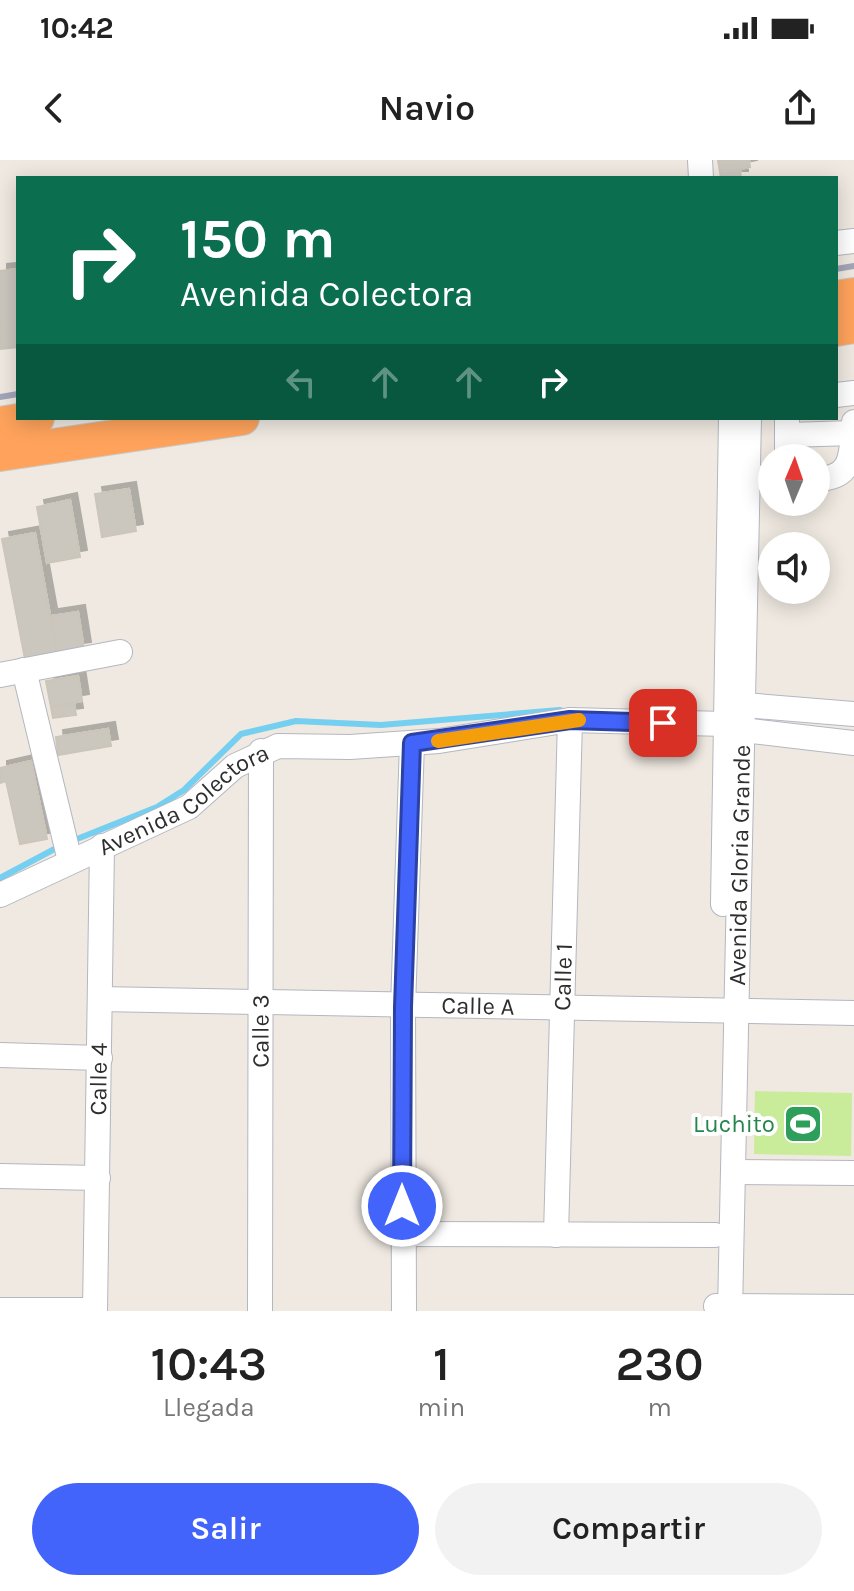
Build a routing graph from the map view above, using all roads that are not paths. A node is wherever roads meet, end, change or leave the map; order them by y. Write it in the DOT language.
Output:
graph roads {
  1 [pos="25,420"];
  2 [pos="229,420"];
  3 [pos="731,420"];
  4 [pos="749,420"];
  5 [pos="0,424"];
  6 [pos="853,427"];
  7 [pos="787,437"];
  8 [pos="0,454"];
  9 [pos="758,467"];
  10 [pos="830,477"];
  11 [pos="758,506"];
  12 [pos="120,652"];
  13 [pos="24,670"];
  14 [pos="0,675"];
  15 [pos="744,705"];
  16 [pos="854,714"];
  17 [pos="570,720"];
  18 [pos="734,727"];
  19 [pos="412,743"];
  20 [pos="854,743"];
  21 [pos="261,751"];
  22 [pos="102,846"];
  23 [pos="70,861"];
  24 [pos="0,895"];
  25 [pos="100,999"];
  26 [pos="262,1004"];
  27 [pos="403,1007"];
  28 [pos="562,1009"];
  29 [pos="730,1011"];
  30 [pos="854,1013"];
  31 [pos="0,1055"];
  32 [pos="100,1058"];
  33 [pos="733,1172"];
  34 [pos="854,1173"];
  35 [pos="0,1176"];
  36 [pos="98,1178"];
  37 [pos="402,1234"];
  38 [pos="556,1235"];
  39 [pos="715,1235"];
  40 [pos="854,1307"];
  41 [pos="722,1308"];
  42 [pos="0,1310"];
  43 [pos="95,1310"];
  44 [pos="260,1311"];
  45 [pos="404,1311"];
  1 -- 5 [label="highway"];
  2 -- 8 [label="highway"];
  3 -- 18 [label="street, Avenida Gloria Grande"];
  4 -- 9 [label="street, Avenida Gloria Grande"];
  6 -- 7 [label="street"];
  6 -- 10 [label="street"];
  11 -- 15 [label="street, Avenida Gloria Grande"];
  12 -- 13 [label="street"];
  13 -- 14 [label="street"];
  13 -- 23 [label="street"];
  15 -- 16 [label="street"];
  15 -- 18 [label="street, Avenida Gloria Grande"];
  17 -- 18 [label="street, Avenida Colectora"];
  17 -- 19 [label="street, Avenida Colectora"];
  17 -- 28 [label="street, Calle 1"];
  18 -- 20 [label="street, Avenida Colectora"];
  18 -- 29 [label="street, Avenida Gloria Grande"];
  19 -- 21 [label="street, Avenida Colectora"];
  19 -- 27 [label="street"];
  21 -- 22 [label="street, Avenida Colectora"];
  21 -- 26 [label="street, Calle 3"];
  22 -- 23 [label="street, Avenida Colectora"];
  22 -- 25 [label="street, Calle 4"];
  23 -- 24 [label="street, Avenida Colectora"];
  25 -- 26 [label="street, Calle A"];
  25 -- 32 [label="street, Calle 4"];
  26 -- 27 [label="street, Calle A"];
  26 -- 44 [label="street, Calle 3"];
  27 -- 28 [label="street, Calle A"];
  27 -- 37 [label="street"];
  28 -- 29 [label="street, Calle A"];
  28 -- 38 [label="street, Calle 1"];
  29 -- 30 [label="street, Calle A"];
  29 -- 33 [label="street, Avenida Gloria Grande"];
  29 -- 39 [label="street, Avenida Gloria Grande"];
  31 -- 32 [label="street"];
  32 -- 36 [label="street, Calle 4"];
  33 -- 34 [label="street"];
  33 -- 41 [label="street, Avenida Gloria Grande"];
  35 -- 36 [label="street"];
  36 -- 43 [label="street, Calle 4"];
  37 -- 38 [label="street"];
  37 -- 45 [label="street"];
  38 -- 39 [label="street"];
  39 -- 41 [label="street, Avenida Gloria Grande"];
  40 -- 41 [label="street"];
  42 -- 43 [label="street"];
}
